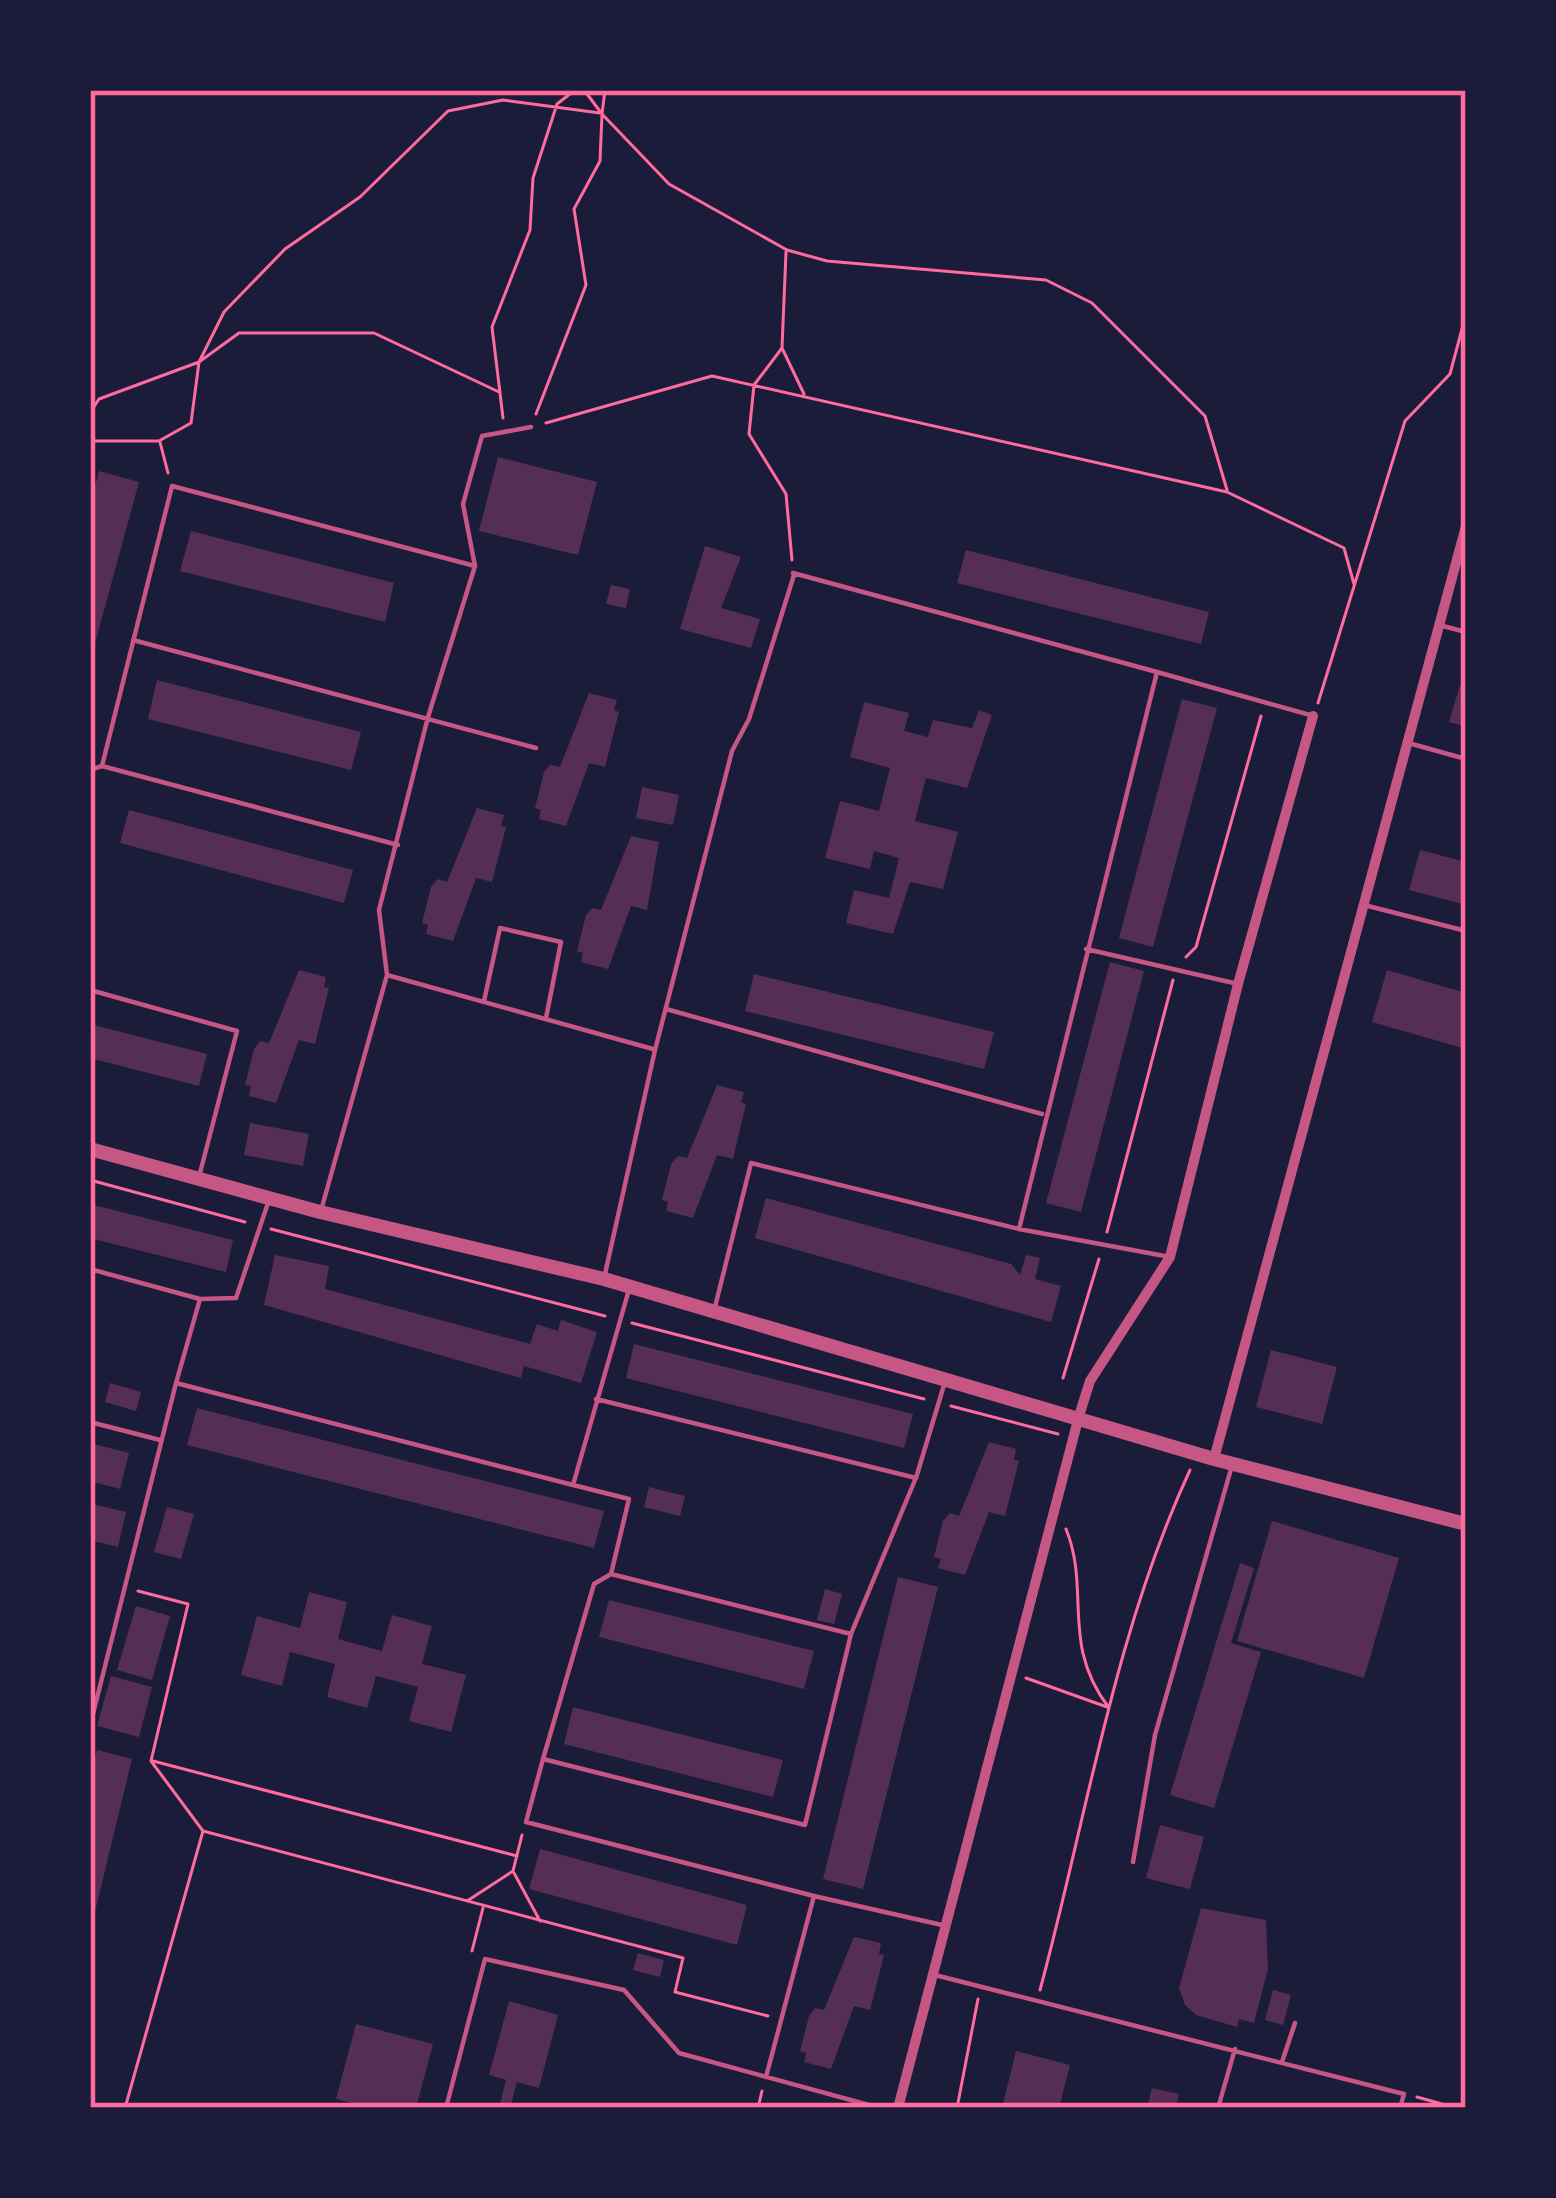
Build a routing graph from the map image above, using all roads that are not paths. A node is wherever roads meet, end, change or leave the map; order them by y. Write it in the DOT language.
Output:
graph roads {
  1 [pos="531,427"];
  2 [pos="1466,526"];
  3 [pos="475,566"];
  4 [pos="1439,625"];
  5 [pos="1466,632"];
  6 [pos="134,640"];
  7 [pos="1156,672"];
  8 [pos="1313,716"];
  9 [pos="428,717"];
  10 [pos="1407,742"];
  11 [pos="536,748"];
  12 [pos="1466,759"];
  13 [pos="102,766"];
  14 [pos="90,770"];
  15 [pos="398,844"];
  16 [pos="1362,904"];
  17 [pos="1466,931"];
  18 [pos="1086,949"];
  19 [pos="387,975"];
  20 [pos="1238,984"];
  21 [pos="90,990"];
  22 [pos="484,1001"];
  23 [pos="666,1009"];
  24 [pos="547,1018"];
  25 [pos="655,1050"];
  26 [pos="1044,1114"];
  27 [pos="90,1149"];
  28 [pos="199,1180"];
  29 [pos="270,1197"];
  30 [pos="320,1212"];
  31 [pos="1019,1229"];
  32 [pos="1170,1257"];
  33 [pos="90,1269"];
  34 [pos="604,1279"];
  35 [pos="629,1289"];
  36 [pos="200,1299"];
  37 [pos="713,1316"];
  38 [pos="945,1382"];
  39 [pos="176,1383"];
  40 [pos="596,1400"];
  41 [pos="1079,1416"];
  42 [pos="90,1422"];
  43 [pos="162,1441"];
  44 [pos="1214,1459"];
  45 [pos="1233,1464"];
  46 [pos="916,1478"];
  47 [pos="573,1485"];
  48 [pos="1466,1524"];
  49 [pos="611,1574"];
  50 [pos="850,1634"];
  51 [pos="92,1712"];
  52 [pos="90,1726"];
  53 [pos="543,1759"];
  54 [pos="1133,1862"];
  55 [pos="814,1896"];
  56 [pos="945,1926"];
  57 [pos="935,1975"];
  58 [pos="1295,2023"];
  59 [pos="1235,2049"];
  60 [pos="1282,2062"];
  61 [pos="766,2077"];
  62 [pos="446,2108"];
  63 [pos="880,2108"];
  64 [pos="898,2108"];
  65 [pos="1219,2108"];
  66 [pos="1400,2108"];
  1 -- 3 [label="lane"];
  2 -- 4 [label="street"];
  3 -- 6 [label="lane"];
  3 -- 9 [label="lane"];
  4 -- 5 [label="lane"];
  4 -- 10 [label="street"];
  6 -- 9 [label="lane"];
  6 -- 13 [label="lane"];
  7 -- 8 [label="lane"];
  7 -- 18 [label="lane"];
  7 -- 23 [label="lane"];
  8 -- 20 [label="street"];
  9 -- 11 [label="lane"];
  9 -- 15 [label="lane"];
  10 -- 12 [label="lane"];
  10 -- 16 [label="street"];
  13 -- 14 [label="lane"];
  13 -- 15 [label="lane"];
  15 -- 19 [label="lane"];
  16 -- 17 [label="lane"];
  16 -- 44 [label="street"];
  18 -- 20 [label="lane"];
  18 -- 26 [label="lane"];
  19 -- 22 [label="lane"];
  19 -- 30 [label="lane"];
  20 -- 32 [label="street"];
  21 -- 28 [label="lane"];
  22 -- 24 [label="lane"];
  22 -- 24 [label="lane"];
  23 -- 25 [label="lane"];
  23 -- 26 [label="lane"];
  24 -- 25 [label="lane"];
  25 -- 34 [label="lane"];
  26 -- 31 [label="lane"];
  27 -- 28 [label="street"];
  28 -- 29 [label="street"];
  29 -- 30 [label="street"];
  29 -- 36 [label="lane"];
  30 -- 34 [label="street"];
  31 -- 32 [label="lane"];
  31 -- 37 [label="lane"];
  32 -- 41 [label="street"];
  33 -- 36 [label="lane"];
  34 -- 35 [label="street"];
  35 -- 37 [label="street"];
  35 -- 40 [label="lane"];
  36 -- 39 [label="lane"];
  37 -- 38 [label="street"];
  38 -- 41 [label="street"];
  38 -- 46 [label="lane"];
  39 -- 43 [label="lane"];
  39 -- 47 [label="lane"];
  40 -- 46 [label="lane"];
  40 -- 47 [label="lane"];
  41 -- 44 [label="street"];
  41 -- 56 [label="street"];
  42 -- 43 [label="lane"];
  43 -- 51 [label="lane"];
  44 -- 45 [label="street"];
  45 -- 48 [label="street"];
  45 -- 54 [label="lane"];
  46 -- 50 [label="lane"];
  47 -- 49 [label="lane"];
  49 -- 50 [label="lane"];
  49 -- 53 [label="lane"];
  50 -- 53 [label="lane"];
  51 -- 52 [label="lane"];
  53 -- 55 [label="lane"];
  55 -- 56 [label="lane"];
  55 -- 61 [label="lane"];
  56 -- 57 [label="street"];
  57 -- 59 [label="lane"];
  57 -- 64 [label="street"];
  58 -- 60 [label="lane"];
  59 -- 60 [label="lane"];
  59 -- 65 [label="lane"];
  60 -- 66 [label="lane"];
  61 -- 62 [label="lane"];
  61 -- 63 [label="lane"];
}
